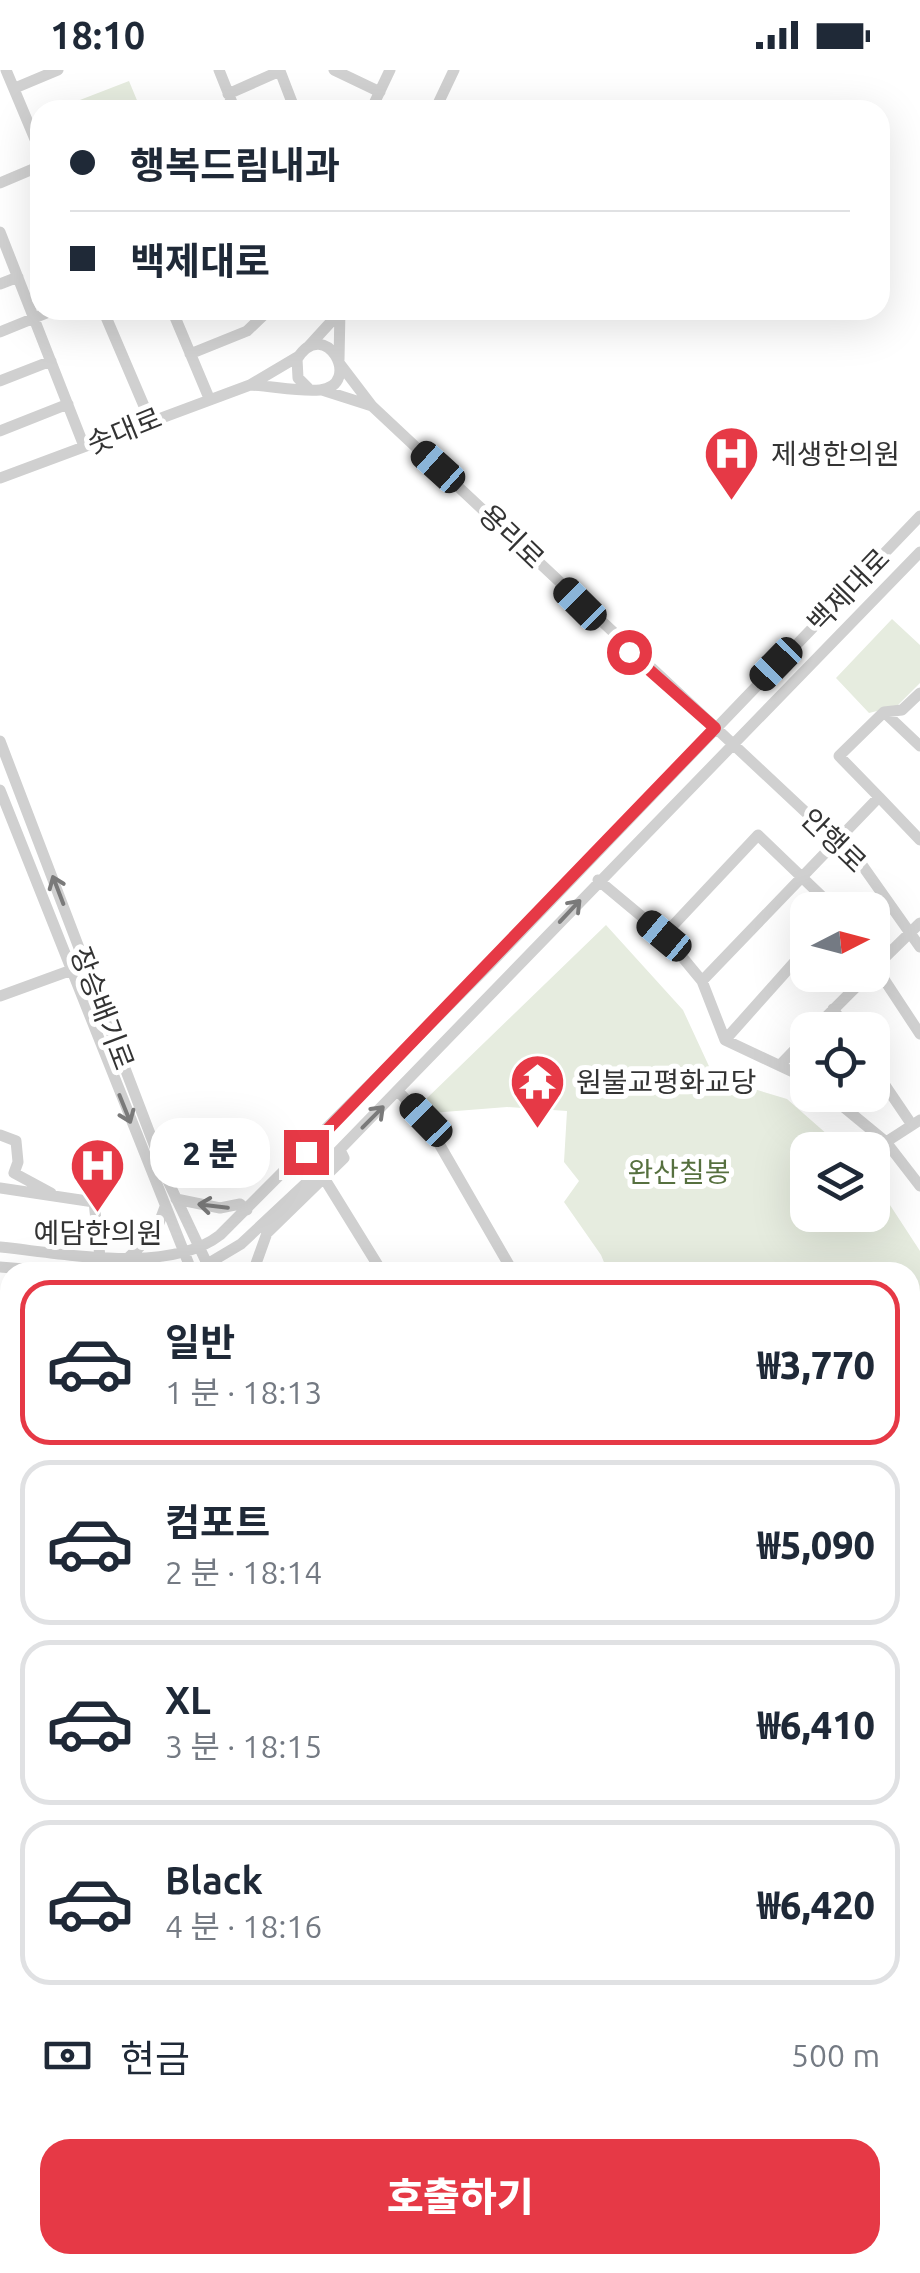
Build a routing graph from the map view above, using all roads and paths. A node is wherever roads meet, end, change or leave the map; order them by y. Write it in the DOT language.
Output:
graph roads {
  1 [pos="6,70"];
  2 [pos="58,70"];
  3 [pos="219,70"];
  4 [pos="280,70"];
  5 [pos="334,70"];
  6 [pos="390,70"];
  7 [pos="454,70"];
  8 [pos="14,88"];
  9 [pos="380,92"];
  10 [pos="228,94"];
  11 [pos="231,100"];
  12 [pos="291,100"];
  13 [pos="376,100"];
  14 [pos="440,100"];
  15 [pos="30,127"];
  16 [pos="30,170"];
  17 [pos="0,183"];
  18 [pos="0,232"];
  19 [pos="18,277"];
  20 [pos="0,284"];
  21 [pos="30,308"];
  22 [pos="30,320"];
  23 [pos="35,320"];
  24 [pos="107,320"];
  25 [pos="178,320"];
  26 [pos="259,320"];
  27 [pos="332,320"];
  28 [pos="340,320"];
  29 [pos="0,332"];
  30 [pos="302,352"];
  31 [pos="190,354"];
  32 [pos="51,360"];
  33 [pos="340,362"];
  34 [pos="0,381"];
  35 [pos="250,386"];
  36 [pos="315,389"];
  37 [pos="209,398"];
  38 [pos="68,404"];
  39 [pos="372,406"];
  40 [pos="150,420"];
  41 [pos="0,431"];
  42 [pos="84,446"];
  43 [pos="0,478"];
  44 [pos="920,516"];
  45 [pos="920,552"];
  46 [pos="920,693"];
  47 [pos="884,712"];
  48 [pos="715,728"];
  49 [pos="0,741"];
  50 [pos="732,745"];
  51 [pos="920,746"];
  52 [pos="0,790"];
  53 [pos="879,796"];
  54 [pos="920,839"];
  55 [pos="836,840"];
  56 [pos="803,874"];
  57 [pos="598,880"];
  58 [pos="820,892"];
  59 [pos="920,924"];
  60 [pos="910,934"];
  61 [pos="664,936"];
  62 [pos="920,948"];
  63 [pos="890,952"];
  64 [pos="790,967"];
  65 [pos="69,971"];
  66 [pos="702,981"];
  67 [pos="850,992"];
  68 [pos="889,992"];
  69 [pos="0,996"];
  70 [pos="834,1009"];
  71 [pos="831,1012"];
  72 [pos="836,1012"];
  73 [pos="920,1034"];
  74 [pos="726,1040"];
  75 [pos="790,1054"];
  76 [pos="780,1064"];
  77 [pos="790,1069"];
  78 [pos="890,1090"];
  79 [pos="398,1091"];
  80 [pos="850,1112"];
  81 [pos="916,1122"];
  82 [pos="874,1132"];
  83 [pos="0,1135"];
  84 [pos="890,1139"];
  85 [pos="890,1147"];
  86 [pos="340,1150"];
  87 [pos="324,1178"];
  88 [pos="920,1186"];
  89 [pos="0,1188"];
  90 [pos="64,1200"];
  91 [pos="170,1203"];
  92 [pos="248,1210"];
  93 [pos="0,1247"];
  94 [pos="198,1248"];
  95 [pos="181,1250"];
  96 [pos="100,1257"];
  97 [pos="127,1259"];
  98 [pos="188,1262"];
  99 [pos="205,1262"];
  100 [pos="218,1262"];
  101 [pos="257,1262"];
  102 [pos="376,1262"];
  103 [pos="507,1262"];
  1 -- 8 [label="street"];
  2 -- 8 [label="street"];
  3 -- 10 [label="street"];
  4 -- 10 [label="street"];
  4 -- 12 [label="street"];
  5 -- 9 [label="street"];
  6 -- 9 [label="street"];
  7 -- 14 [label="street"];
  8 -- 15 [label="street"];
  9 -- 13 [label="street"];
  10 -- 11 [label="street"];
  16 -- 17 [label="street"];
  18 -- 19 [label="street"];
  19 -- 20 [label="street"];
  19 -- 21 [label="street"];
  22 -- 29 [label="street"];
  23 -- 32 [label="street"];
  24 -- 40 [label="street"];
  25 -- 31 [label="street"];
  26 -- 31 [label="street"];
  27 -- 30 [label="street"];
  28 -- 33 [label="street"];
  30 -- 33 [label="street"];
  30 -- 35 [label="street"];
  30 -- 36 [label="street"];
  31 -- 37 [label="street"];
  32 -- 34 [label="street"];
  32 -- 38 [label="street"];
  33 -- 36 [label="street"];
  33 -- 39 [label="street, 용리로"];
  35 -- 36 [label="street"];
  35 -- 37 [label="street, 솟대로"];
  36 -- 39 [label="street"];
  37 -- 40 [label="street, 솟대로"];
  38 -- 41 [label="street"];
  38 -- 42 [label="street"];
  39 -- 48 [label="street, 용리로"];
  40 -- 42 [label="street, 솟대로"];
  42 -- 43 [label="street, 솟대로"];
  44 -- 48 [label="street, 백제대로"];
  45 -- 50 [label="street, 백제대로"];
  46 -- 47 [label="street"];
  47 -- 51 [label="street"];
  47 -- 53 [label="street"];
  48 -- 50 [label="street, 용리로"];
  48 -- 92 [label="street, 백제대로"];
  91 -- 49 [label="street, 장승배기로, one-way"];
  50 -- 55 [label="street, 안행로"];
  50 -- 57 [label="street, 백제대로"];
  52 -- 65 [label="street, 장승배기로"];
  53 -- 54 [label="street"];
  53 -- 55 [label="street"];
  55 -- 56 [label="street"];
  55 -- 60 [label="street, 안행로"];
  56 -- 58 [label="street"];
  56 -- 61 [label="street"];
  56 -- 66 [label="street"];
  57 -- 61 [label="street"];
  79 -- 57 [label="street, 백제대로, one-way"];
  59 -- 60 [label="street"];
  60 -- 62 [label="street, 안행로"];
  60 -- 63 [label="street"];
  61 -- 66 [label="street"];
  64 -- 74 [label="street"];
  65 -- 69 [label="street"];
  65 -- 91 [label="street, 장승배기로, one-way"];
  66 -- 74 [label="street"];
  67 -- 70 [label="street"];
  68 -- 73 [label="street"];
  70 -- 71 [label="street"];
  70 -- 72 [label="street"];
  74 -- 76 [label="street"];
  75 -- 76 [label="street"];
  76 -- 77 [label="street"];
  78 -- 81 [label="street"];
  86 -- 79 [label="street, 백제대로, one-way"];
  79 -- 103 [label="street"];
  80 -- 82 [label="street"];
  81 -- 84 [label="street"];
  83 -- 90 [label="street"];
  85 -- 88 [label="street"];
  86 -- 87 [label="street"];
  86 -- 100 [label="street, 백제대로"];
  87 -- 101 [label="street"];
  87 -- 102 [label="street"];
  89 -- 90 [label="street"];
  90 -- 96 [label="street"];
  92 -- 91 [label="street, one-way"];
  91 -- 94 [label="street, 장승배기로"];
  91 -- 95 [label="street, 장승배기로"];
  91 -- 97 [label="street"];
  92 -- 94 [label="street, 백제대로"];
  93 -- 96 [label="street, 백제대로"];
  94 -- 95 [label="street, 백제대로"];
  94 -- 99 [label="street, 장승배기로"];
  95 -- 97 [label="street, 백제대로"];
  95 -- 98 [label="street, 장승배기로"];
  96 -- 97 [label="street, 백제대로"];
}
